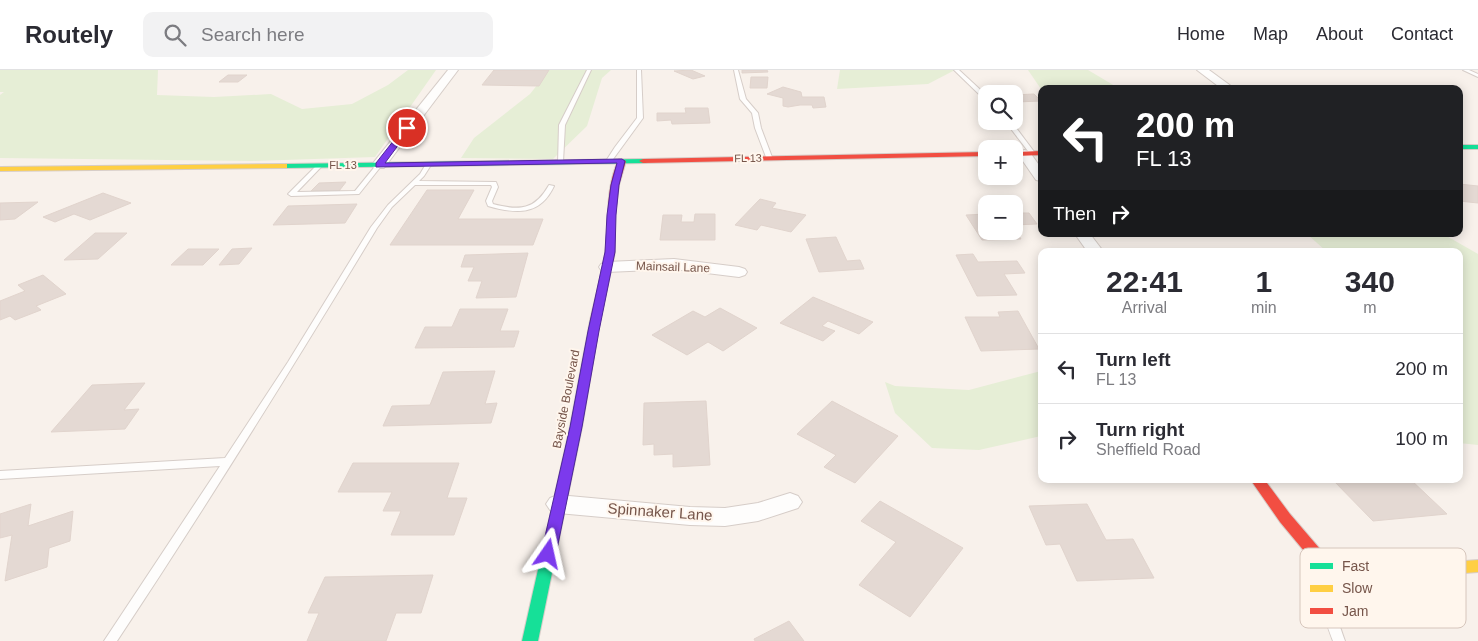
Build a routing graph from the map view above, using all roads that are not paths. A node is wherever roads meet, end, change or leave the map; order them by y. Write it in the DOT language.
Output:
graph roads {
  1 [pos="453,70"];
  2 [pos="588,70"];
  3 [pos="639,70"];
  4 [pos="736,70"];
  5 [pos="956,70"];
  6 [pos="1202,70"];
  7 [pos="1465,70"];
  8 [pos="1478,76"];
  9 [pos="1224,85"];
  10 [pos="978,91"];
  11 [pos="1013,130"];
  12 [pos="1478,146"];
  13 [pos="1463,147"];
  14 [pos="978,154"];
  15 [pos="1028,154"];
  16 [pos="769,157"];
  17 [pos="609,161"];
  18 [pos="622,161"];
  19 [pos="560,162"];
  20 [pos="320,164"];
  21 [pos="379,165"];
  22 [pos="428,165"];
  23 [pos="0,169"];
  24 [pos="1038,172"];
  25 [pos="414,183"];
  26 [pos="551,186"];
  27 [pos="1084,237"];
  28 [pos="1093,248"];
  29 [pos="607,267"];
  30 [pos="739,272"];
  31 [pos="228,462"];
  32 [pos="0,475"];
  33 [pos="1259,483"];
  34 [pos="790,502"];
  35 [pos="558,504"];
  36 [pos="1310,548"];
  37 [pos="1333,628"];
  38 [pos="110,641"];
  39 [pos="530,641"];
  40 [pos="1338,641"];
  1 -- 21 [label="street"];
  2 -- 19 [label="lane"];
  3 -- 17 [label="lane"];
  4 -- 16 [label="lane"];
  5 -- 10 [label="lane"];
  6 -- 9 [label="street"];
  7 -- 8 [label="lane"];
  11 -- 15 [label="lane"];
  12 -- 13 [label="main road"];
  14 -- 16 [label="main road, FL 13"];
  15 -- 24 [label="street"];
  16 -- 18 [label="main road, FL 13"];
  17 -- 18 [label="main road, FL 13"];
  17 -- 19 [label="main road, FL 13"];
  18 -- 29 [label="main road, Bayside Boulevard"];
  19 -- 22 [label="main road, FL 13"];
  20 -- 21 [label="main road, FL 13"];
  20 -- 21 [label="lane"];
  20 -- 23 [label="main road, FL 13"];
  21 -- 22 [label="main road, FL 13"];
  22 -- 25 [label="lane"];
  25 -- 26 [label="lane"];
  25 -- 31 [label="lane"];
  27 -- 28 [label="street"];
  29 -- 30 [label="street, Mainsail Lane"];
  29 -- 35 [label="main road, Bayside Boulevard"];
  31 -- 32 [label="lane"];
  31 -- 38 [label="lane"];
  33 -- 36 [label="main road"];
  34 -- 35 [label="street, Spinnaker Lane"];
  35 -- 39 [label="main road, Bayside Boulevard"];
  37 -- 40 [label="lane"];
}
